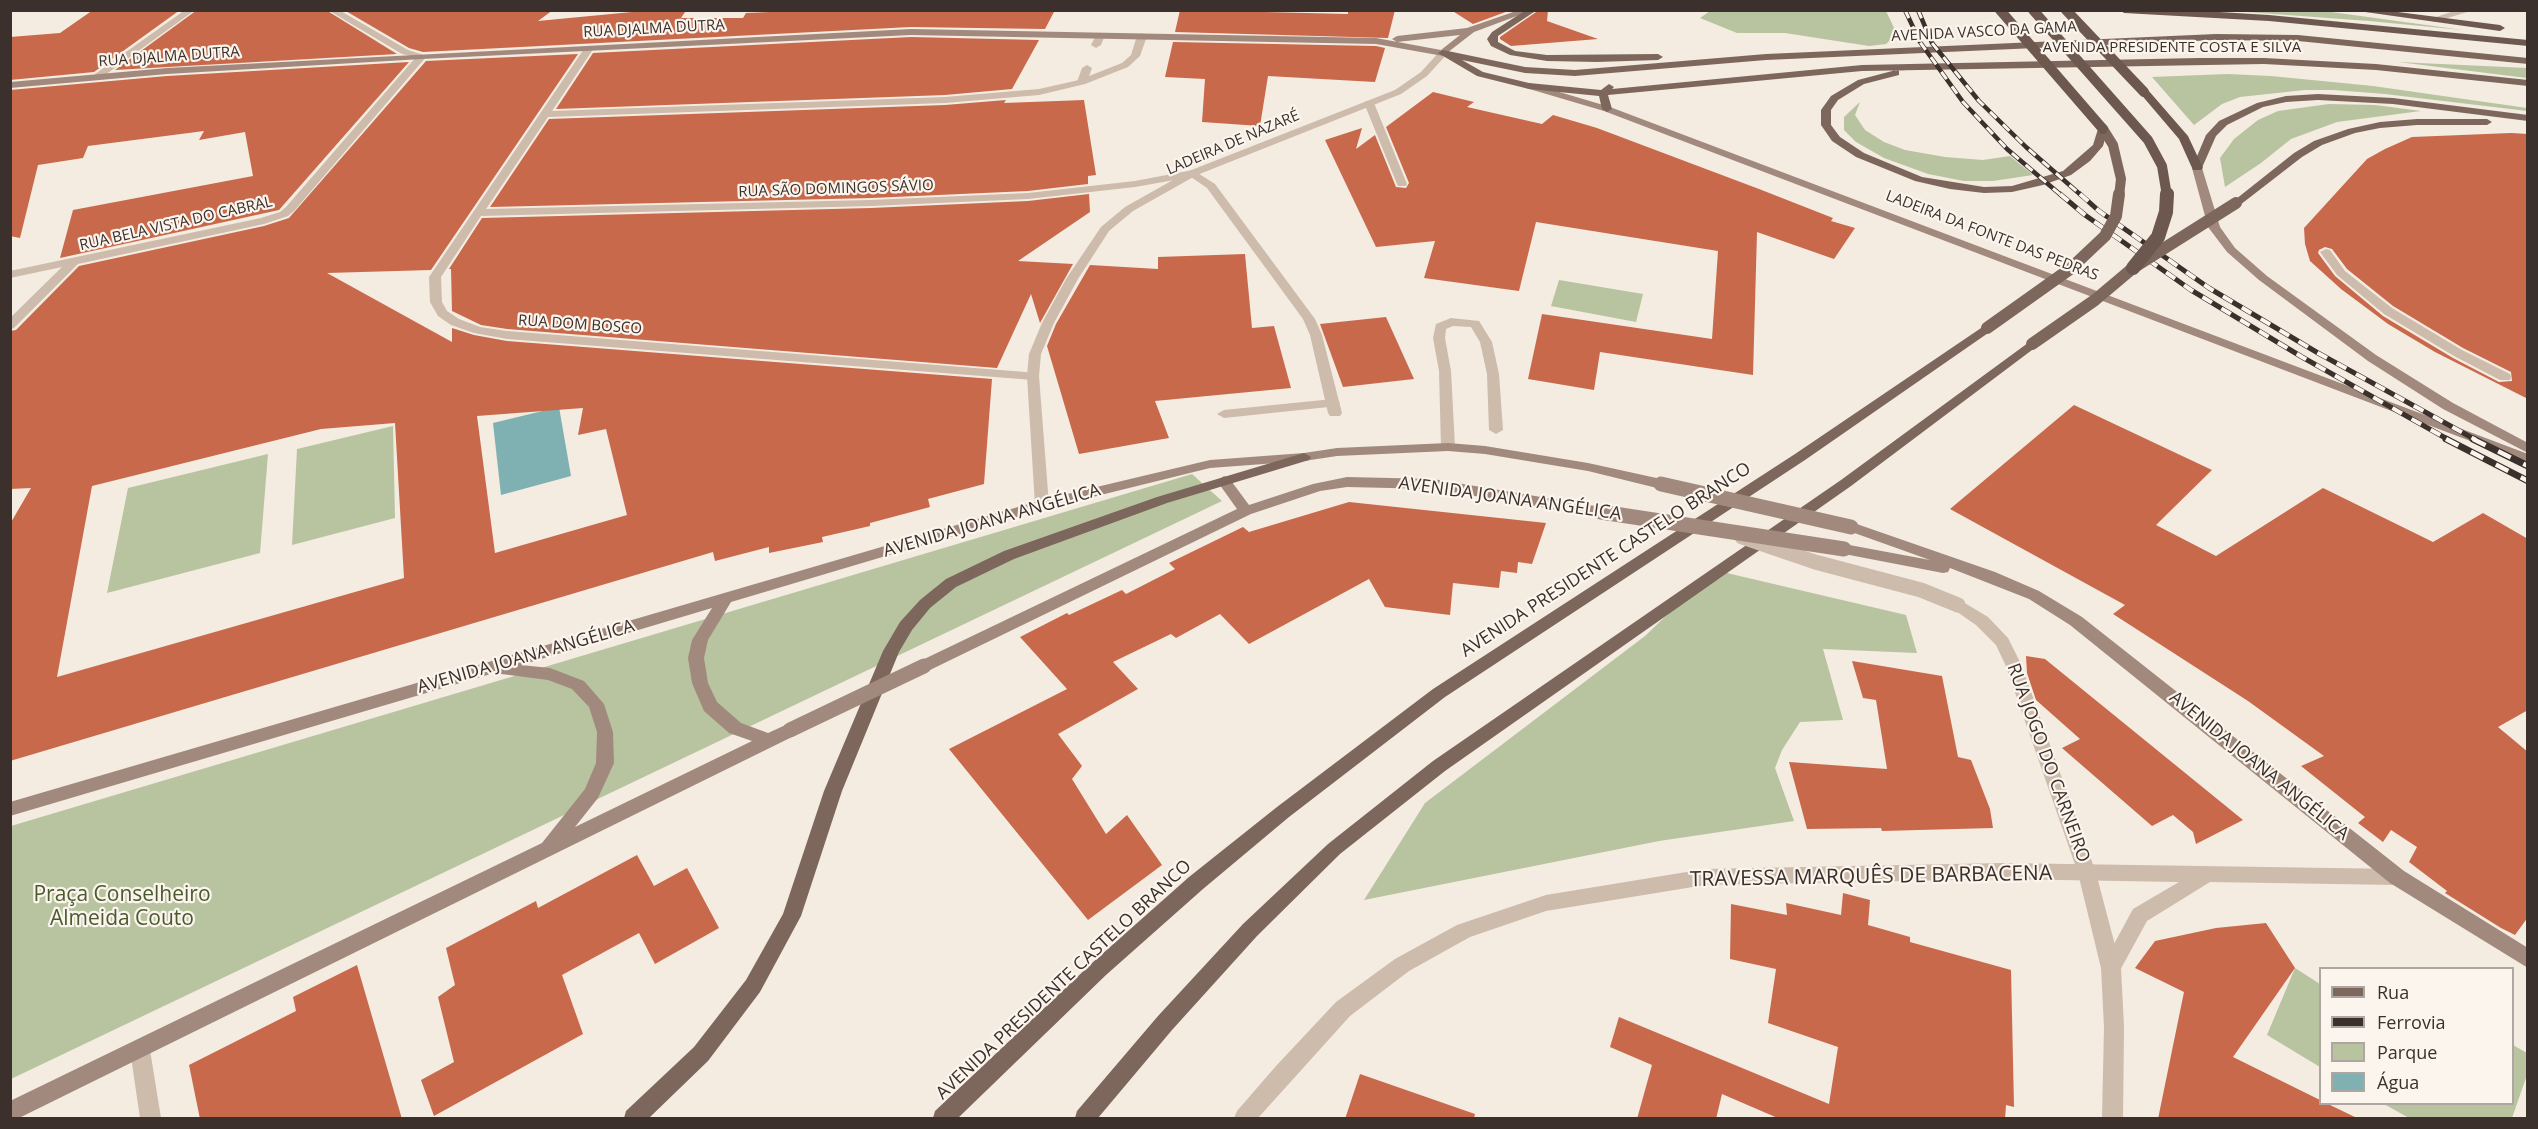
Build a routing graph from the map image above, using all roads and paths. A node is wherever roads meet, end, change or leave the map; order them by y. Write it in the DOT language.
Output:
graph roads {
  1 [pos="191,10"];
  2 [pos="332,10"];
  3 [pos="1531,10"];
  4 [pos="2000,10"];
  5 [pos="2033,10"];
  6 [pos="2066,10"];
  7 [pos="2124,10"];
  8 [pos="2355,10"];
  9 [pos="2470,10"];
  10 [pos="2434,19"];
  11 [pos="1472,30"];
  12 [pos="2516,30"];
  13 [pos="1100,35"];
  14 [pos="1142,36"];
  15 [pos="1376,41"];
  16 [pos="2528,43"];
  17 [pos="1096,45"];
  18 [pos="589,48"];
  19 [pos="1443,53"];
  20 [pos="1828,54"];
  21 [pos="422,56"];
  22 [pos="1766,57"];
  23 [pos="2528,61"];
  24 [pos="2081,63"];
  25 [pos="1940,65"];
  26 [pos="1087,68"];
  27 [pos="98,76"];
  28 [pos="1082,82"];
  29 [pos="2528,83"];
  30 [pos="10,85"];
  31 [pos="1529,86"];
  32 [pos="1603,93"];
  33 [pos="1369,103"];
  34 [pos="1607,109"];
  35 [pos="545,114"];
  36 [pos="2528,118"];
  37 [pos="2528,123"];
  38 [pos="2103,129"];
  39 [pos="2197,168"];
  40 [pos="1193,173"];
  41 [pos="1402,184"];
  42 [pos="478,213"];
  43 [pos="2326,252"];
  44 [pos="75,262"];
  45 [pos="2133,268"];
  46 [pos="10,276"];
  47 [pos="10,325"];
  48 [pos="1033,376"];
  49 [pos="2505,377"];
  50 [pos="1224,414"];
  51 [pos="1496,430"];
  52 [pos="1448,447"];
  53 [pos="2528,449"];
  54 [pos="1304,457"];
  55 [pos="2528,459"];
  56 [pos="1224,482"];
  57 [pos="1042,505"];
  58 [pos="1246,511"];
  59 [pos="1719,530"];
  60 [pos="1990,576"];
  61 [pos="726,598"];
  62 [pos="491,668"];
  63 [pos="768,740"];
  64 [pos="10,809"];
  65 [pos="544,851"];
  66 [pos="2087,873"];
  67 [pos="2207,875"];
  68 [pos="2397,877"];
  69 [pos="2528,959"];
  70 [pos="2110,968"];
  71 [pos="140,1050"];
  72 [pos="10,1112"];
  73 [pos="151,1119"];
  74 [pos="634,1119"];
  75 [pos="943,1119"];
  76 [pos="1084,1119"];
  77 [pos="1245,1119"];
  78 [pos="2114,1119"];
  1 -- 27 [label="street"];
  2 -- 21 [label="street"];
  3 -- 11 [label="main road"];
  3 -- 22 [label="main road"];
  4 -- 38 [label="highway, AVENIDA PRESIDENTE CASTELO BRANCO, bridge"];
  5 -- 24 [label="highway, bridge"];
  6 -- 39 [label="highway, bridge"];
  7 -- 16 [label="highway"];
  8 -- 10 [label="highway"];
  9 -- 10 [label="street"];
  10 -- 12 [label="highway"];
  11 -- 15 [label="main road"];
  11 -- 19 [label="main road"];
  13 -- 14 [label="main road, RUA DJALMA DUTRA"];
  13 -- 17 [label="street"];
  13 -- 18 [label="main road, RUA DJALMA DUTRA"];
  14 -- 15 [label="main road, RUA DJALMA DUTRA"];
  14 -- 28 [label="street"];
  15 -- 19 [label="main road, RUA DJALMA DUTRA"];
  18 -- 21 [label="main road, RUA DJALMA DUTRA"];
  18 -- 35 [label="street, RUA DOM BOSCO"];
  19 -- 22 [label="main road, AVENIDA VASCO DA GAMA"];
  19 -- 31 [label="main road, LADEIRA DA FONTE DAS PEDRAS"];
  19 -- 33 [label="street, LADEIRA DE NAZARÉ"];
  20 -- 22 [label="main road, AVENIDA VASCO DA GAMA"];
  20 -- 23 [label="main road, AVENIDA VASCO DA GAMA"];
  20 -- 32 [label="main road"];
  21 -- 27 [label="main road, RUA DJALMA DUTRA"];
  21 -- 44 [label="street, RUA BELA VISTA DO CABRAL"];
  24 -- 25 [label="main road, AVENIDA PRESIDENTE COSTA E SILVA"];
  24 -- 29 [label="main road, AVENIDA PRESIDENTE COSTA E SILVA"];
  24 -- 45 [label="highway, bridge"];
  25 -- 32 [label="main road, AVENIDA PRESIDENTE COSTA E SILVA"];
  25 -- 38 [label="main road"];
  26 -- 28 [label="street"];
  27 -- 30 [label="main road, RUA DJALMA DUTRA"];
  28 -- 35 [label="street"];
  31 -- 32 [label="main road, AVENIDA PRESIDENTE COSTA E SILVA"];
  31 -- 34 [label="main road, LADEIRA DA FONTE DAS PEDRAS"];
  32 -- 34 [label="main road"];
  33 -- 40 [label="street, LADEIRA DE NAZARÉ"];
  33 -- 41 [label="street"];
  34 -- 55 [label="main road, LADEIRA DA FONTE DAS PEDRAS"];
  35 -- 42 [label="street, RUA DOM BOSCO"];
  36 -- 39 [label="main road"];
  37 -- 45 [label="main road, bridge"];
  38 -- 75 [label="main road, AVENIDA PRESIDENTE CASTELO BRANCO, bridge"];
  39 -- 53 [label="main road"];
  40 -- 42 [label="street, RUA SÃO DOMINGOS SÁVIO"];
  40 -- 48 [label="street, LADEIRA DE NAZARÉ"];
  40 -- 50 [label="street"];
  42 -- 48 [label="street, RUA DOM BOSCO"];
  43 -- 49 [label="street"];
  44 -- 46 [label="street, RUA BELA VISTA DO CABRAL"];
  44 -- 47 [label="street"];
  45 -- 76 [label="main road, bridge"];
  48 -- 57 [label="street, LADEIRA DE NAZARÉ"];
  51 -- 52 [label="street"];
  52 -- 54 [label="main road, AVENIDA JOANA ANGÉLICA"];
  52 -- 60 [label="main road, AVENIDA JOANA ANGÉLICA, bridge"];
  54 -- 56 [label="main road"];
  54 -- 57 [label="main road, AVENIDA JOANA ANGÉLICA"];
  56 -- 58 [label="main road"];
  56 -- 74 [label="main road"];
  57 -- 61 [label="main road, AVENIDA JOANA ANGÉLICA"];
  58 -- 59 [label="main road, AVENIDA JOANA ANGÉLICA, bridge"];
  58 -- 63 [label="main road, AVENIDA JOANA ANGÉLICA, bridge"];
  59 -- 60 [label="main road, AVENIDA JOANA ANGÉLICA, bridge"];
  59 -- 66 [label="street, RUA JOGO DO CARNEIRO, bridge"];
  60 -- 68 [label="main road, AVENIDA JOANA ANGÉLICA"];
  61 -- 62 [label="main road, AVENIDA JOANA ANGÉLICA"];
  61 -- 63 [label="main road"];
  62 -- 64 [label="main road, AVENIDA JOANA ANGÉLICA"];
  62 -- 65 [label="main road"];
  63 -- 65 [label="main road"];
  65 -- 71 [label="main road"];
  66 -- 67 [label="street, TRAVESSA MARQUÊS DE BARBACENA"];
  66 -- 70 [label="street, RUA JOGO DO CARNEIRO"];
  66 -- 77 [label="street, TRAVESSA MARQUÊS DE BARBACENA"];
  67 -- 68 [label="street, TRAVESSA MARQUÊS DE BARBACENA"];
  67 -- 70 [label="street"];
  68 -- 69 [label="main road, AVENIDA JOANA ANGÉLICA"];
  70 -- 78 [label="street, RUA JOGO DO CARNEIRO"];
  71 -- 72 [label="main road"];
  71 -- 73 [label="street"];
}
